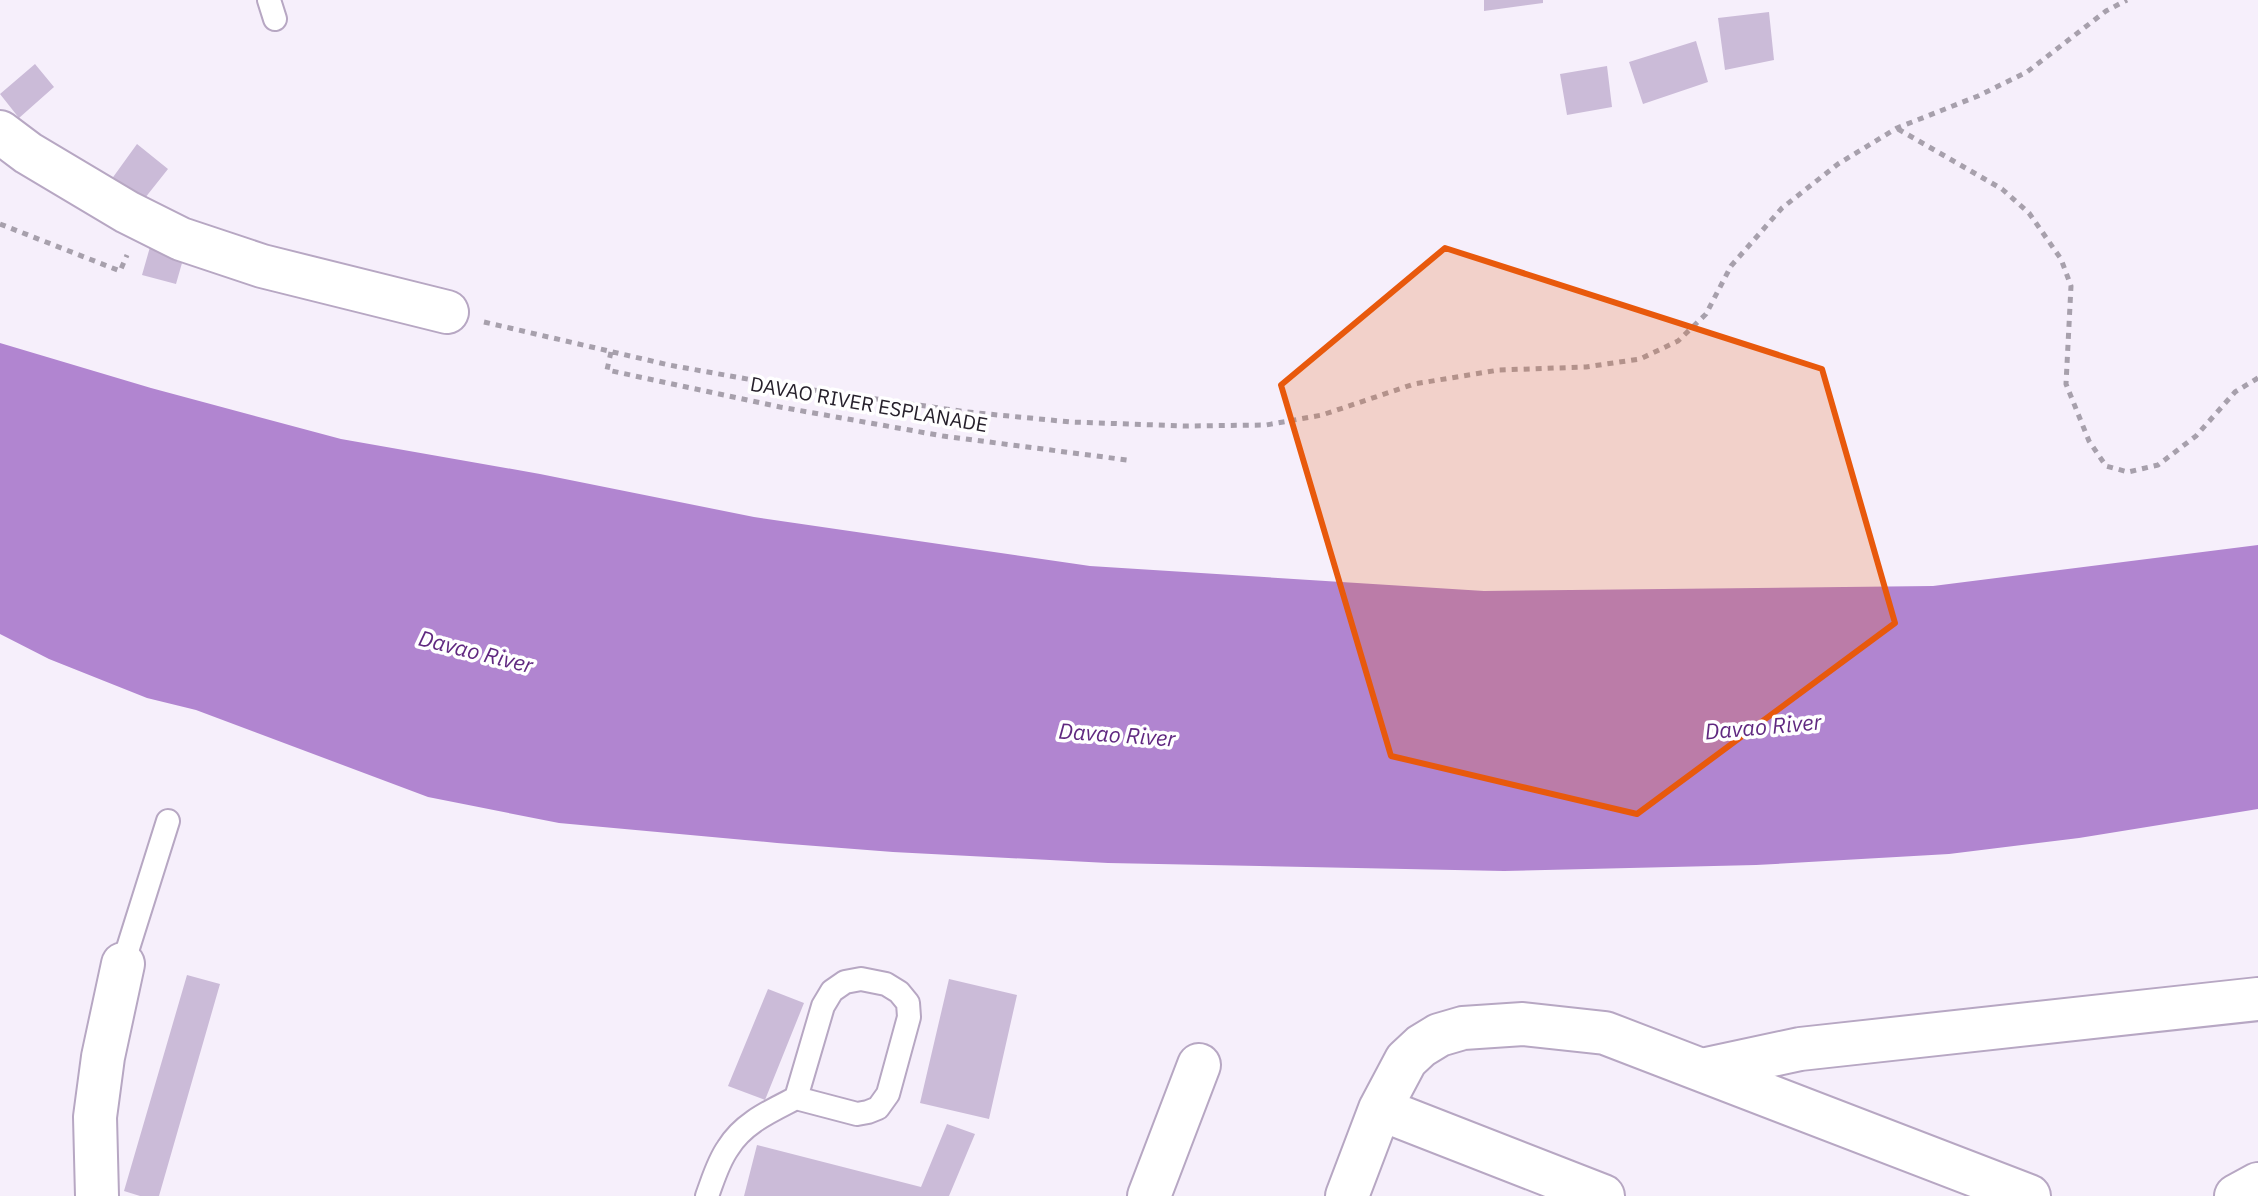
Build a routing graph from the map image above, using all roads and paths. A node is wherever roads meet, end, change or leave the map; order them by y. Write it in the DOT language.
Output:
graph roads {
  1 [pos="2127,0"];
  2 [pos="1897,128"];
  3 [pos="0,132"];
  4 [pos="0,224"];
  5 [pos="120,271"];
  6 [pos="447,312"];
  7 [pos="611,352"];
  8 [pos="2258,378"];
  9 [pos="1127,460"];
  10 [pos="168,821"];
  11 [pos="123,964"];
  12 [pos="2258,999"];
  13 [pos="1199,1065"];
  14 [pos="1702,1070"];
  15 [pos="796,1098"];
  16 [pos="1380,1109"];
  17 [pos="2258,1184"];
  18 [pos="97,1196"];
  19 [pos="707,1196"];
  20 [pos="1149,1196"];
  21 [pos="1347,1196"];
  22 [pos="1603,1196"];
  23 [pos="2029,1196"];
  24 [pos="2236,1196"];
  1 -- 2 [label="path"];
  2 -- 7 [label="path"];
  2 -- 8 [label="path"];
  3 -- 6 [label="street"];
  4 -- 5 [label="path"];
  6 -- 7 [label="path"];
  7 -- 9 [label="path, DAVAO RIVER ESPLANADE"];
  10 -- 11 [label="lane"];
  11 -- 18 [label="street"];
  12 -- 14 [label="street"];
  13 -- 20 [label="street"];
  14 -- 16 [label="street"];
  14 -- 23 [label="street"];
  15 -- 15 [label="lane"];
  15 -- 19 [label="lane"];
  16 -- 21 [label="street"];
  16 -- 22 [label="street"];
  17 -- 24 [label="street"];
}
